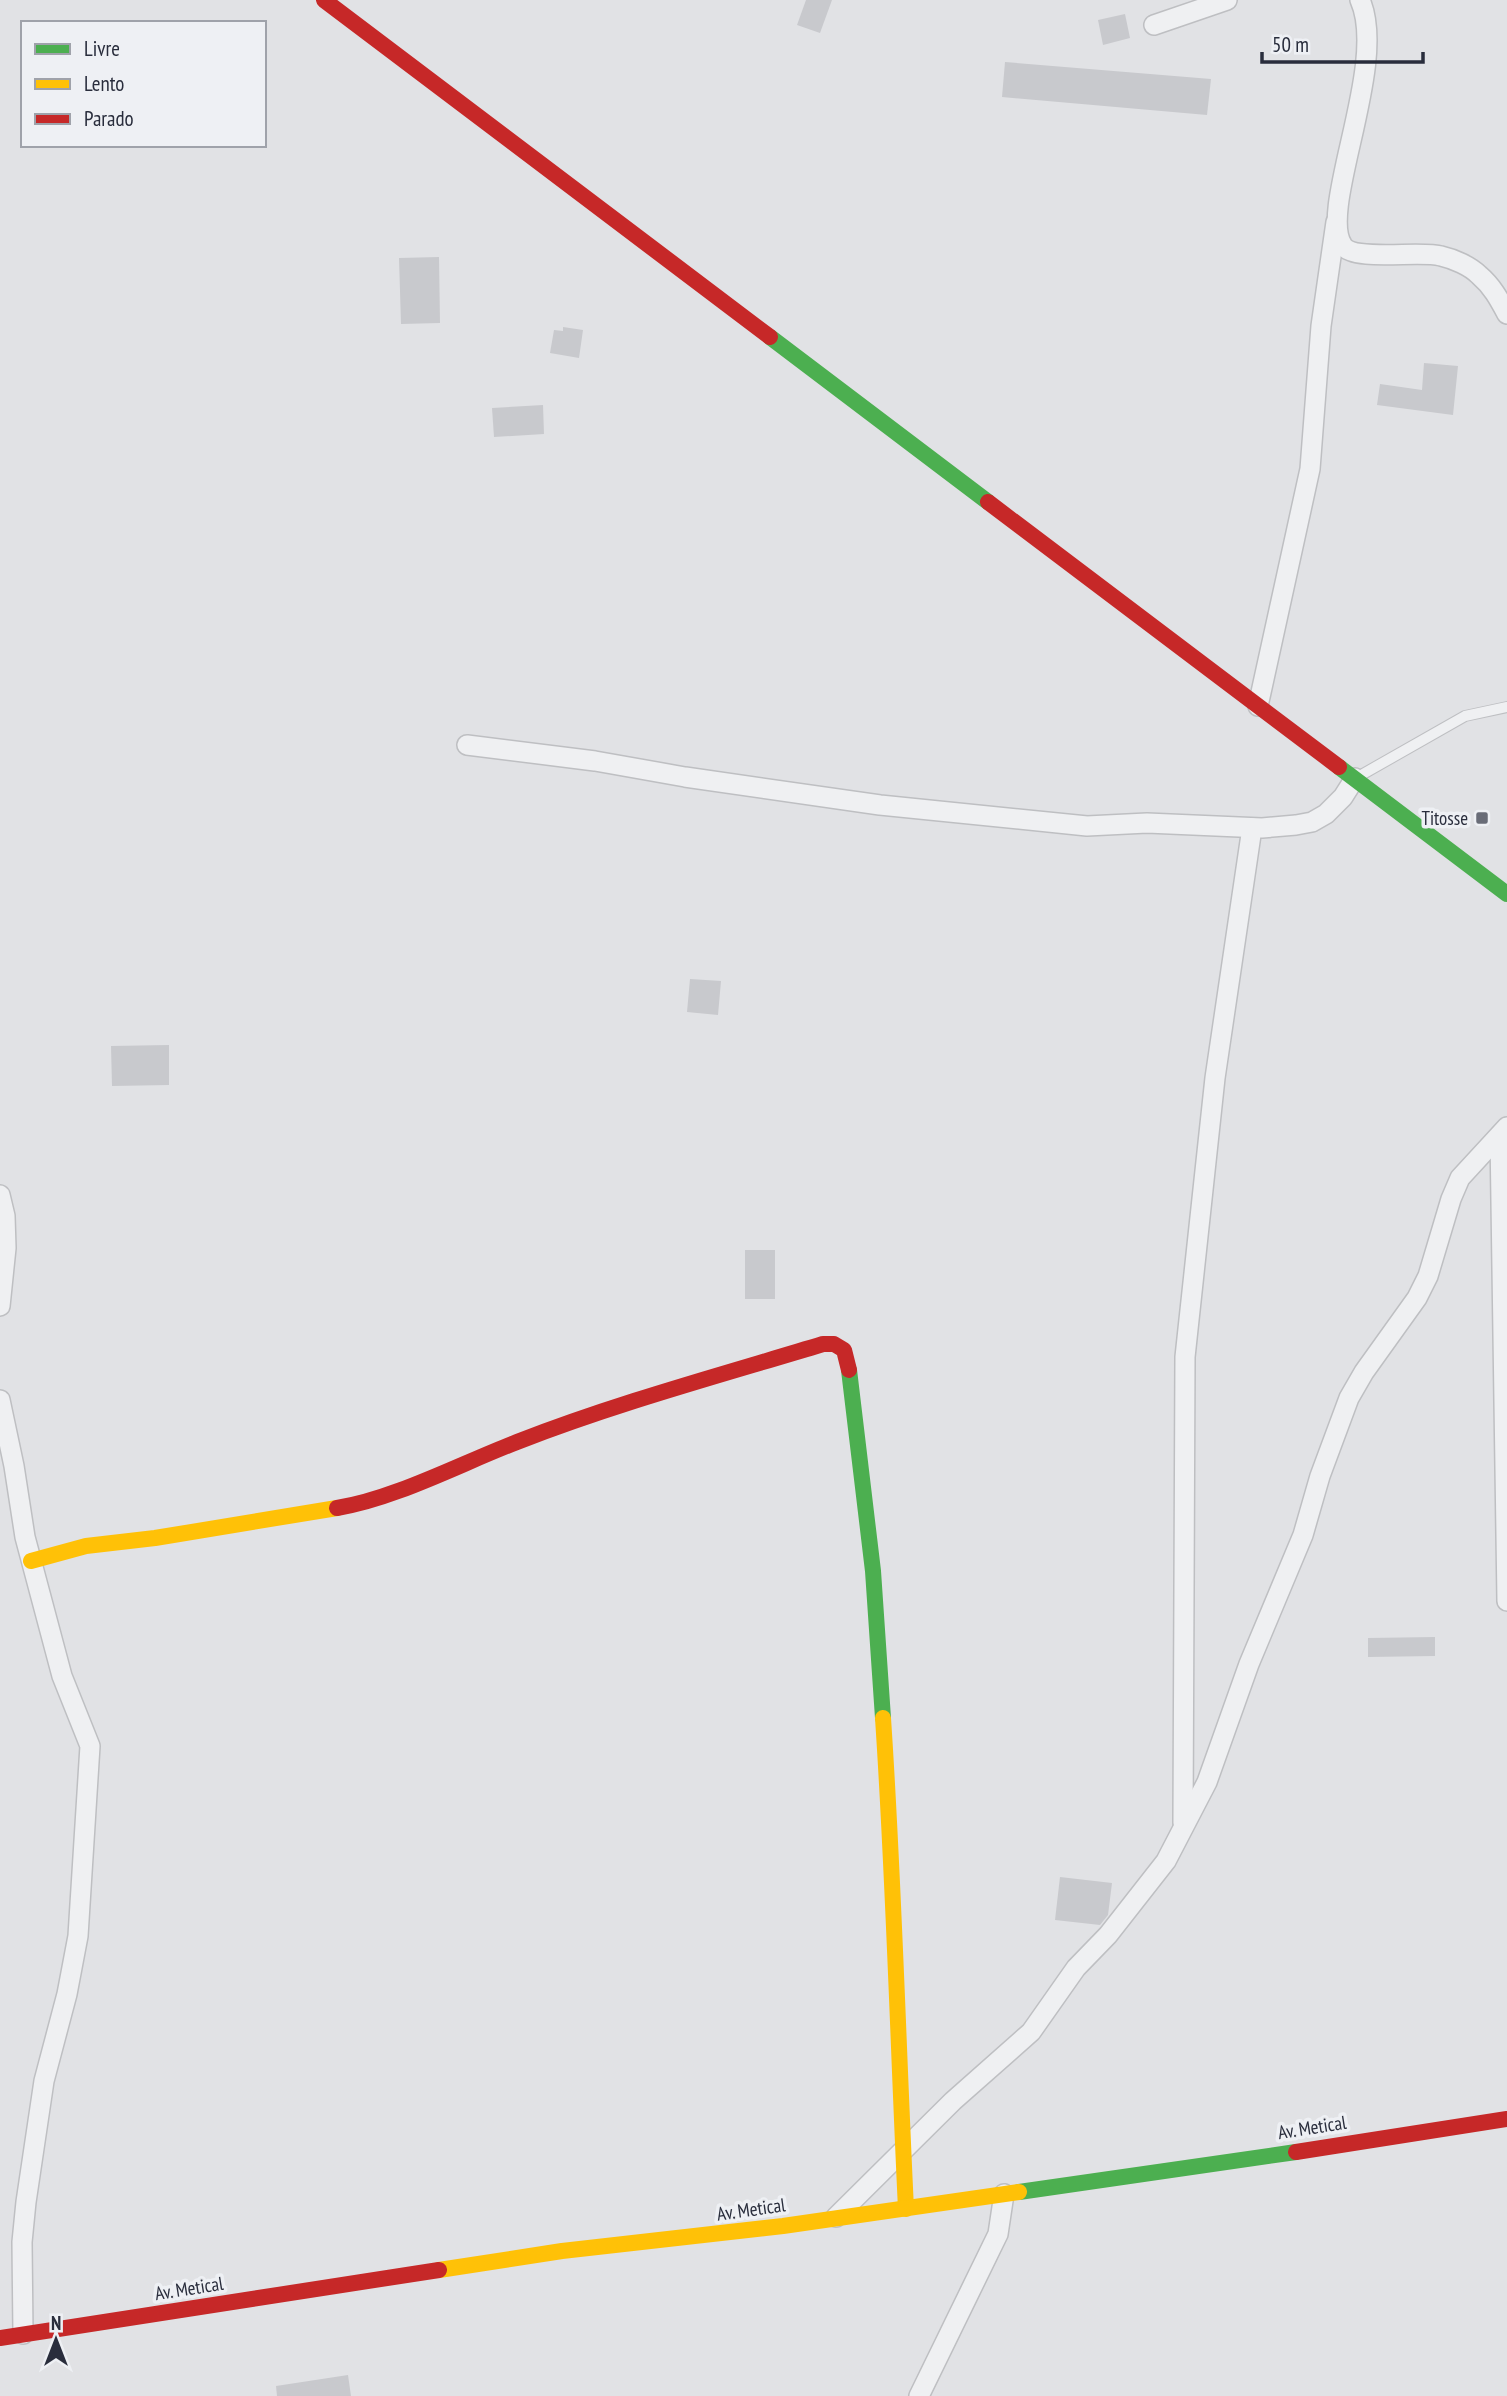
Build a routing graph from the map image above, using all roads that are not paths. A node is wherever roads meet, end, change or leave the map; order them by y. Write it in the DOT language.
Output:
graph roads {
  1 [pos="324,0"];
  2 [pos="1227,0"];
  3 [pos="1360,0"];
  4 [pos="1154,25"];
  5 [pos="1336,222"];
  6 [pos="1487,283"];
  7 [pos="1507,287"];
  8 [pos="1507,314"];
  9 [pos="1258,706"];
  10 [pos="1507,707"];
  11 [pos="467,745"];
  12 [pos="1355,778"];
  13 [pos="1252,828"];
  14 [pos="1507,894"];
  15 [pos="1503,1131"];
  16 [pos="0,1195"];
  17 [pos="0,1306"];
  18 [pos="0,1400"];
  19 [pos="31,1562"];
  20 [pos="1507,1601"];
  21 [pos="1183,1827"];
  22 [pos="1507,2119"];
  23 [pos="903,2150"];
  24 [pos="1004,2194"];
  25 [pos="906,2209"];
  26 [pos="836,2217"];
  27 [pos="23,2334"];
  28 [pos="0,2338"];
  29 [pos="919,2396"];
  1 -- 9 [label="main road"];
  2 -- 4 [label="street"];
  3 -- 5 [label="street"];
  5 -- 6 [label="street"];
  5 -- 9 [label="street"];
  6 -- 7 [label="street"];
  6 -- 8 [label="street"];
  9 -- 12 [label="main road"];
  10 -- 12 [label="lane"];
  11 -- 13 [label="street"];
  12 -- 13 [label="street"];
  12 -- 14 [label="main road"];
  13 -- 21 [label="street"];
  15 -- 20 [label="street"];
  15 -- 21 [label="street"];
  16 -- 17 [label="street"];
  18 -- 19 [label="street"];
  19 -- 23 [label="main road"];
  19 -- 27 [label="street"];
  21 -- 23 [label="street"];
  22 -- 24 [label="main road, Av. Metical"];
  23 -- 25 [label="main road"];
  23 -- 26 [label="street"];
  24 -- 25 [label="main road, Av. Metical"];
  24 -- 29 [label="street"];
  25 -- 26 [label="main road, Av. Metical"];
  26 -- 27 [label="main road, Av. Metical"];
  27 -- 28 [label="main road, Av. Metical"];
}
